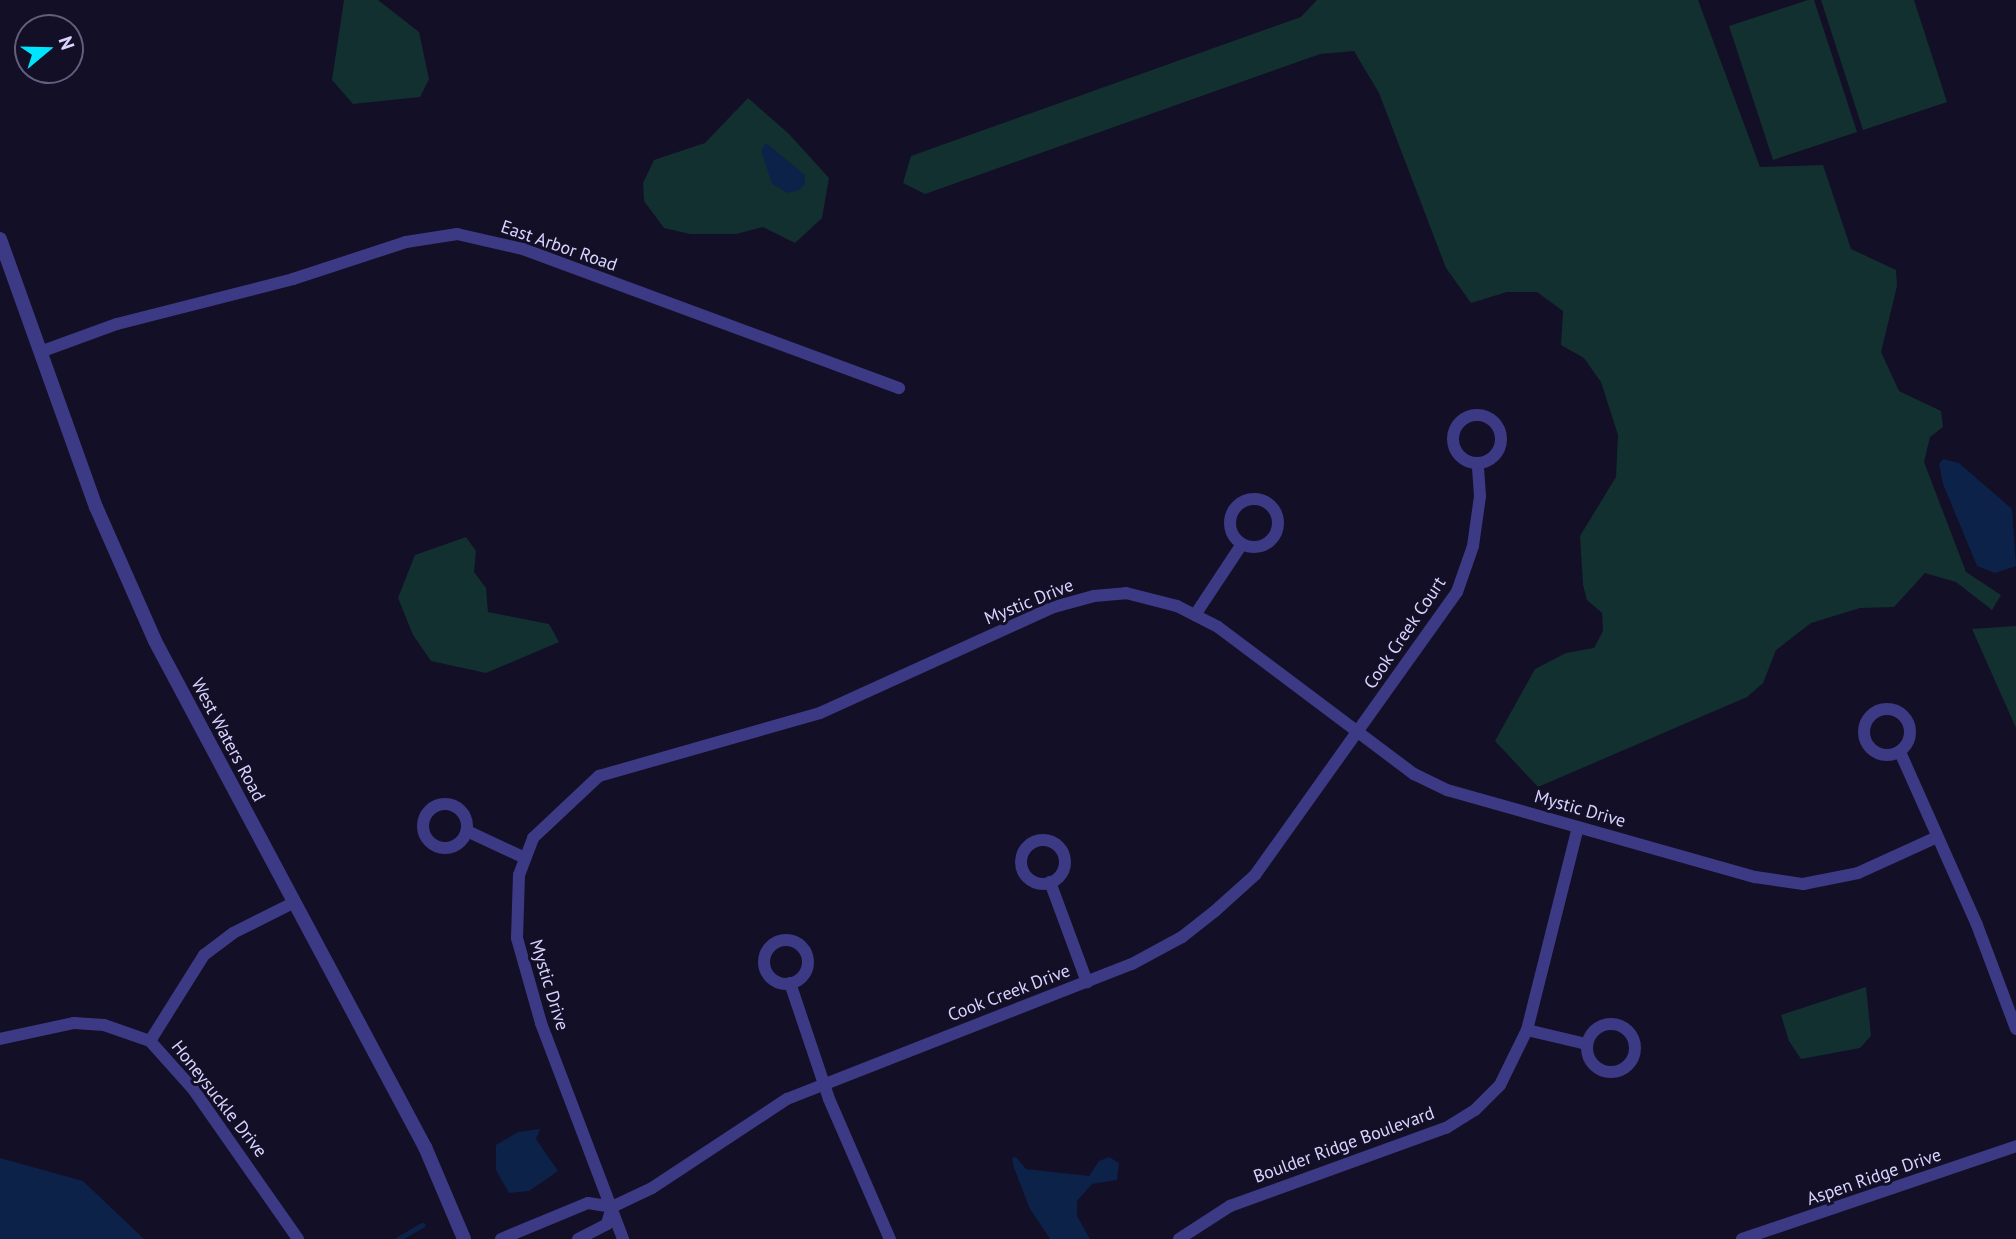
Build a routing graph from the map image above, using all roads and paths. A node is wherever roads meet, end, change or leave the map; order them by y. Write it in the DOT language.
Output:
graph roads {
  1 [pos="0,239"];
  2 [pos="40,352"];
  3 [pos="899,388"];
  4 [pos="1478,464"];
  5 [pos="1242,544"];
  6 [pos="1195,615"];
  7 [pos="1358,734"];
  8 [pos="1900,752"];
  9 [pos="1578,827"];
  10 [pos="467,831"];
  11 [pos="1937,837"];
  12 [pos="525,859"];
  13 [pos="1050,882"];
  14 [pos="293,903"];
  15 [pos="1087,982"];
  16 [pos="790,983"];
  17 [pos="2016,1029"];
  18 [pos="1527,1030"];
  19 [pos="0,1040"];
  20 [pos="150,1041"];
  21 [pos="1586,1044"];
  22 [pos="824,1085"];
  23 [pos="2016,1146"];
  24 [pos="612,1207"];
  25 [pos="298,1239"];
  26 [pos="464,1239"];
  27 [pos="501,1239"];
  28 [pos="578,1239"];
  29 [pos="623,1239"];
  30 [pos="890,1239"];
  31 [pos="1179,1239"];
  32 [pos="1742,1239"];
  1 -- 2 [label="street, West Waters Road"];
  2 -- 3 [label="street, East Arbor Road"];
  2 -- 14 [label="street, West Waters Road"];
  4 -- 7 [label="street, Cook Creek Court"];
  5 -- 6 [label="street"];
  6 -- 7 [label="street, Mystic Drive"];
  6 -- 12 [label="street, Mystic Drive"];
  7 -- 9 [label="street, Mystic Drive"];
  7 -- 15 [label="street, Cook Creek Drive"];
  8 -- 11 [label="street"];
  9 -- 11 [label="street, Mystic Drive"];
  9 -- 18 [label="street, Boulder Ridge Boulevard"];
  10 -- 12 [label="street"];
  11 -- 17 [label="street"];
  12 -- 24 [label="street, Mystic Drive"];
  13 -- 15 [label="street"];
  14 -- 20 [label="street"];
  14 -- 26 [label="street, West Waters Road"];
  15 -- 22 [label="street, Cook Creek Drive"];
  16 -- 22 [label="street"];
  18 -- 21 [label="street"];
  18 -- 31 [label="street, Boulder Ridge Boulevard"];
  19 -- 20 [label="street, Honeysuckle Drive"];
  20 -- 25 [label="street, Honeysuckle Drive"];
  22 -- 24 [label="street, Cook Creek Drive"];
  22 -- 30 [label="street"];
  23 -- 32 [label="street, Aspen Ridge Drive"];
  24 -- 27 [label="street, Cook Creek Drive"];
  24 -- 28 [label="street, Cook Creek Drive"];
  24 -- 29 [label="street, Mystic Drive"];
}
